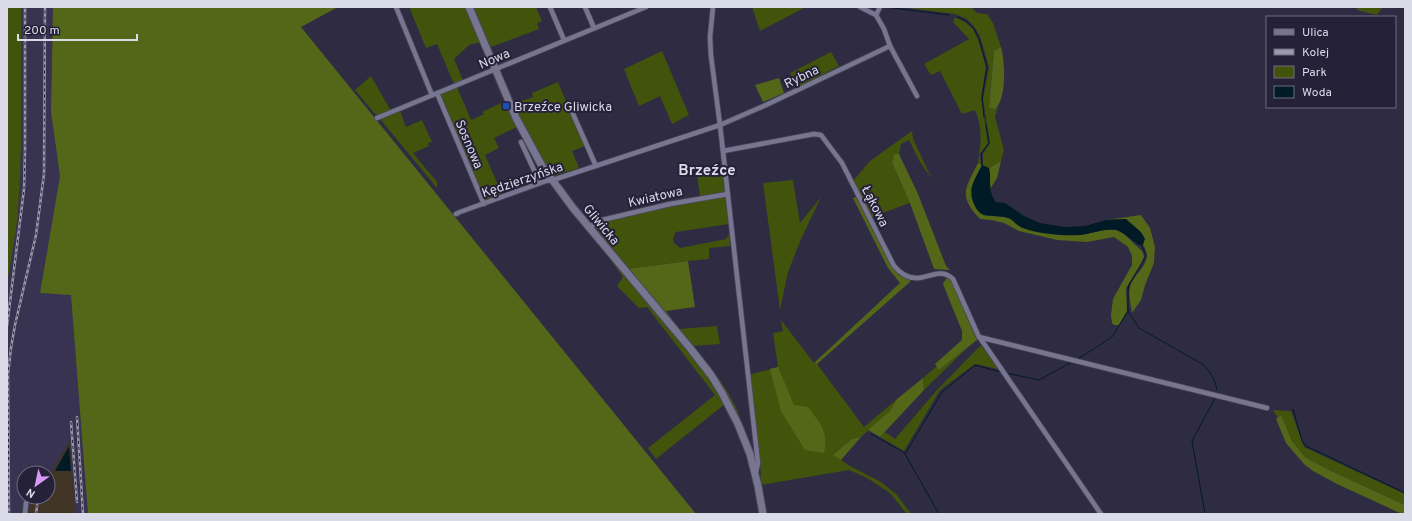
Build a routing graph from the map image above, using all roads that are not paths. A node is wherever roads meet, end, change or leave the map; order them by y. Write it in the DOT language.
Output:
graph roads {
  1 [pos="396,7"];
  2 [pos="469,7"];
  3 [pos="550,7"];
  4 [pos="585,7"];
  5 [pos="646,7"];
  6 [pos="713,7"];
  7 [pos="860,7"];
  8 [pos="880,7"];
  9 [pos="876,15"];
  10 [pos="594,28"];
  11 [pos="564,40"];
  12 [pos="890,46"];
  13 [pos="495,69"];
  14 [pos="435,94"];
  15 [pos="917,96"];
  16 [pos="573,114"];
  17 [pos="377,118"];
  18 [pos="720,125"];
  19 [pos="521,142"];
  20 [pos="723,151"];
  21 [pos="596,166"];
  22 [pos="551,180"];
  23 [pos="540,183"];
  24 [pos="728,194"];
  25 [pos="484,204"];
  26 [pos="456,214"];
  27 [pos="589,227"];
  28 [pos="978,336"];
  29 [pos="1267,408"];
  30 [pos="755,436"];
  31 [pos="744,439"];
  32 [pos="756,473"];
  33 [pos="763,514"];
  34 [pos="1101,514"];
  1 -- 14 [label="street"];
  2 -- 13 [label="main road, Gliwicka"];
  3 -- 11 [label="street"];
  4 -- 10 [label="street"];
  5 -- 10 [label="street, Nowa"];
  6 -- 18 [label="street, Gliwicka"];
  7 -- 9 [label="street"];
  8 -- 9 [label="street"];
  9 -- 12 [label="street"];
  10 -- 11 [label="street, Nowa"];
  11 -- 13 [label="street, Nowa"];
  12 -- 15 [label="street"];
  12 -- 18 [label="street, Rybna"];
  13 -- 14 [label="street, Nowa"];
  13 -- 22 [label="main road, Gliwicka"];
  14 -- 17 [label="street, Nowa"];
  14 -- 25 [label="street, Sosnowa"];
  16 -- 21 [label="street"];
  18 -- 20 [label="street, Gliwicka"];
  18 -- 21 [label="street, Kędzierzyńska"];
  19 -- 23 [label="street"];
  20 -- 24 [label="street, Gliwicka"];
  20 -- 28 [label="street, Łąkowa"];
  21 -- 22 [label="street, Kędzierzyńska"];
  22 -- 23 [label="street, Kędzierzyńska"];
  22 -- 27 [label="main road, Gliwicka"];
  23 -- 25 [label="street, Kędzierzyńska"];
  24 -- 27 [label="street, Kwiatowa"];
  24 -- 30 [label="street, Gliwicka"];
  25 -- 26 [label="street, Kędzierzyńska"];
  27 -- 31 [label="main road, Gliwicka"];
  28 -- 29 [label="street"];
  28 -- 34 [label="street"];
  30 -- 31 [label="street"];
  30 -- 32 [label="street, Gliwicka"];
  31 -- 32 [label="main road, Gliwicka"];
  32 -- 33 [label="main road, Gliwicka"];
}
